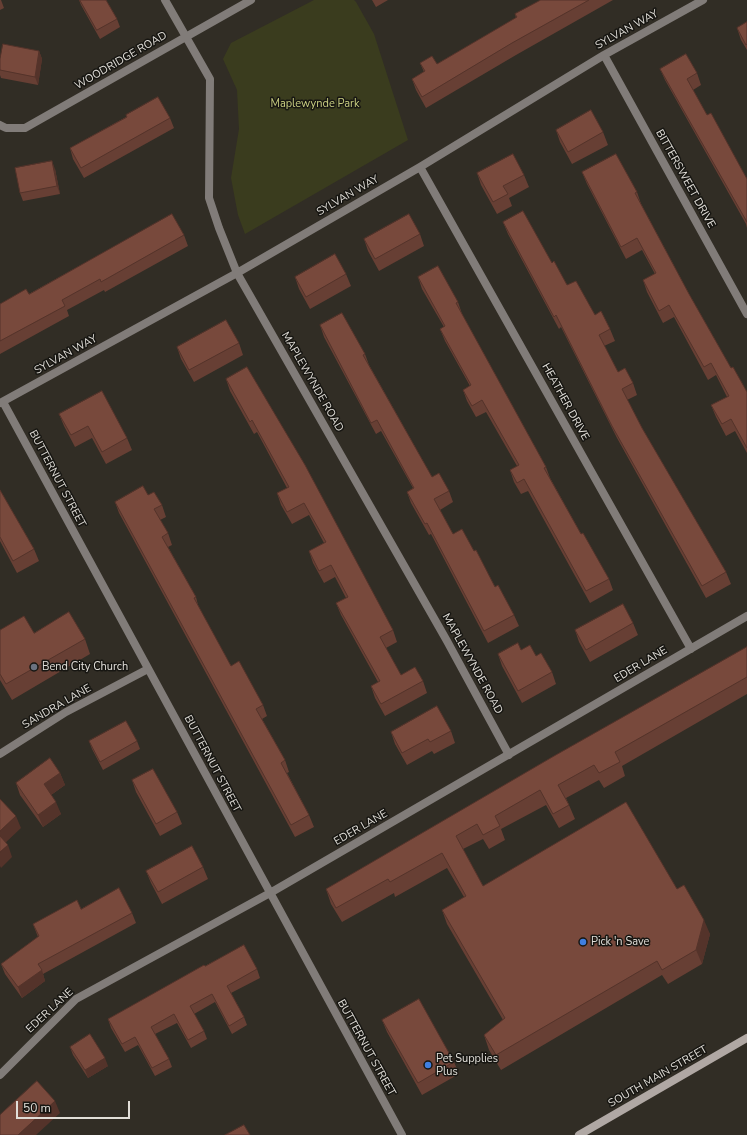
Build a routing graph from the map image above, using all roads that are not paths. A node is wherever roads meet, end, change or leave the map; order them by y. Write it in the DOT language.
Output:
graph roads {
  1 [pos="165,0"];
  2 [pos="251,0"];
  3 [pos="703,0"];
  4 [pos="185,37"];
  5 [pos="604,55"];
  6 [pos="0,125"];
  7 [pos="420,167"];
  8 [pos="237,273"];
  9 [pos="747,314"];
  10 [pos="2,403"];
  11 [pos="747,616"];
  12 [pos="690,649"];
  13 [pos="148,669"];
  14 [pos="0,754"];
  15 [pos="509,755"];
  16 [pos="270,893"];
  17 [pos="747,1038"];
  18 [pos="0,1075"];
  19 [pos="402,1135"];
  20 [pos="579,1135"];
  1 -- 4 [label="street, MAPLEWYNDE ROAD"];
  2 -- 4 [label="street, WOODRIDGE ROAD"];
  3 -- 5 [label="street, SYLVAN WAY"];
  4 -- 6 [label="street, WOODRIDGE ROAD"];
  4 -- 8 [label="street, MAPLEWYNDE ROAD"];
  5 -- 7 [label="street, SYLVAN WAY"];
  5 -- 9 [label="street, BITTERSWEET DRIVE"];
  7 -- 8 [label="street, SYLVAN WAY"];
  7 -- 12 [label="street, HEATHER DRIVE"];
  8 -- 10 [label="street, SYLVAN WAY"];
  8 -- 15 [label="street, MAPLEWYNDE ROAD"];
  10 -- 13 [label="street, BUTTERNUT STREET"];
  11 -- 12 [label="street, EDER LANE"];
  12 -- 15 [label="street, EDER LANE"];
  13 -- 14 [label="street, SANDRA LANE"];
  13 -- 16 [label="street, BUTTERNUT STREET"];
  15 -- 16 [label="street, EDER LANE"];
  16 -- 18 [label="street, EDER LANE"];
  16 -- 19 [label="street, BUTTERNUT STREET"];
  17 -- 20 [label="main road, SOUTH MAIN STREET"];
}
